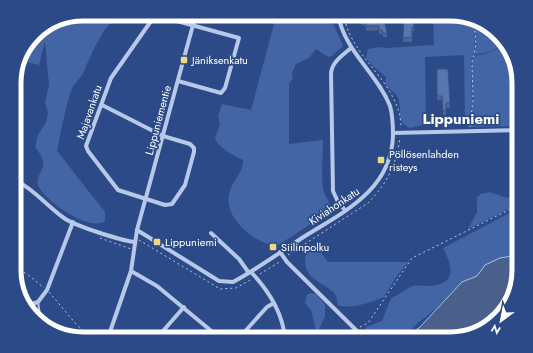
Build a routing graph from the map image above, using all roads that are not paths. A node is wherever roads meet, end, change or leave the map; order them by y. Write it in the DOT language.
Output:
graph roads {
  1 [pos="151,21"];
  2 [pos="180,21"];
  3 [pos="194,21"];
  4 [pos="340,21"];
  5 [pos="193,25"];
  6 [pos="351,48"];
  7 [pos="178,82"];
  8 [pos="102,105"];
  9 [pos="512,130"];
  10 [pos="393,133"];
  11 [pos="163,136"];
  12 [pos="21,184"];
  13 [pos="146,200"];
  14 [pos="346,210"];
  15 [pos="73,222"];
  16 [pos="137,230"];
  17 [pos="210,233"];
  18 [pos="136,241"];
  19 [pos="280,252"];
  20 [pos="131,271"];
  21 [pos="250,273"];
  22 [pos="38,302"];
  23 [pos="274,303"];
  24 [pos="31,304"];
  25 [pos="184,307"];
  26 [pos="40,315"];
  27 [pos="111,329"];
  28 [pos="356,330"];
  29 [pos="162,332"];
  30 [pos="213,332"];
  31 [pos="244,332"];
  32 [pos="285,332"];
  1 -- 8 [label="street, Majavankatu"];
  2 -- 5 [label="street"];
  3 -- 5 [label="street, Lippuniementie"];
  4 -- 6 [label="street, Kiviahonkatu"];
  5 -- 7 [label="street, Lippuniementie"];
  5 -- 7 [label="street"];
  6 -- 10 [label="street, Kiviahonkatu"];
  6 -- 14 [label="street"];
  7 -- 11 [label="street, Lippuniementie"];
  8 -- 11 [label="street"];
  8 -- 13 [label="street, Majavankatu"];
  9 -- 10 [label="street"];
  10 -- 14 [label="street, Kiviahonkatu"];
  11 -- 13 [label="street, Lippuniementie"];
  11 -- 13 [label="street, Majavankatu"];
  12 -- 15 [label="street"];
  13 -- 16 [label="street, Lippuniementie"];
  14 -- 19 [label="street, Kiviahonkatu"];
  15 -- 18 [label="street"];
  15 -- 22 [label="street"];
  16 -- 18 [label="street, Lippuniementie"];
  16 -- 21 [label="street, Kiviahonkatu"];
  17 -- 21 [label="street"];
  18 -- 20 [label="street, Lippuniementie"];
  19 -- 21 [label="street, Kiviahonkatu"];
  19 -- 28 [label="street"];
  20 -- 25 [label="street"];
  20 -- 27 [label="street, Lippuniementie"];
  21 -- 23 [label="street"];
  22 -- 24 [label="street"];
  22 -- 26 [label="lane"];
  23 -- 31 [label="street"];
  23 -- 32 [label="street"];
  25 -- 29 [label="street"];
  25 -- 30 [label="street"];
}
